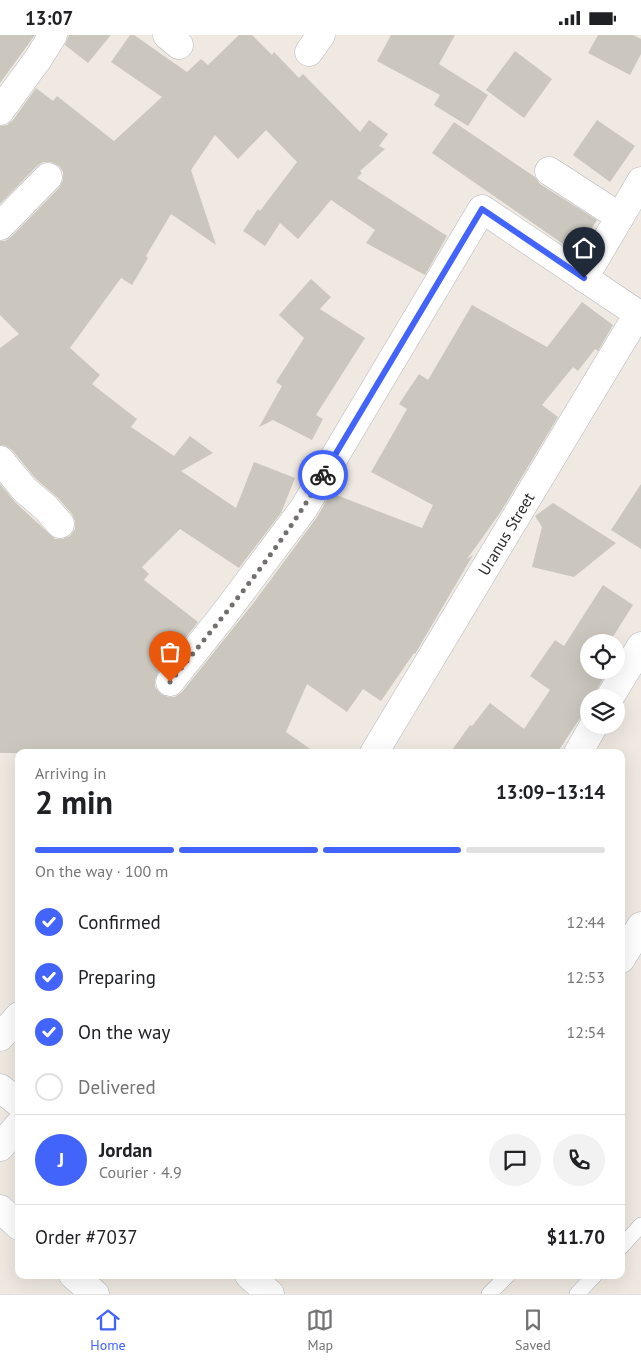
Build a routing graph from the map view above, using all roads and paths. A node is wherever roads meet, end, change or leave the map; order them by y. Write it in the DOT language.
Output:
graph roads {
  1 [pos="53,35"];
  2 [pos="0,111"];
  3 [pos="549,171"];
  4 [pos="48,177"];
  5 [pos="641,181"];
  6 [pos="620,217"];
  7 [pos="0,226"];
  8 [pos="584,278"];
  9 [pos="639,315"];
  10 [pos="0,460"];
  11 [pos="60,524"];
  12 [pos="641,646"];
  13 [pos="170,682"];
  14 [pos="615,689"];
  15 [pos="589,734"];
  16 [pos="376,749"];
  17 [pos="580,749"];
  18 [pos="641,926"];
  19 [pos="625,952"];
  20 [pos="15,1020"];
  21 [pos="0,1037"];
  22 [pos="0,1088"];
  23 [pos="15,1100"];
  24 [pos="15,1130"];
  25 [pos="0,1147"];
  26 [pos="15,1199"];
  27 [pos="0,1200"];
  28 [pos="0,1209"];
  29 [pos="15,1222"];
  30 [pos="641,1225"];
  31 [pos="625,1243"];
  32 [pos="78,1279"];
  33 [pos="253,1279"];
  34 [pos="504,1279"];
  35 [pos="591,1279"];
  36 [pos="94,1294"];
  37 [pos="270,1294"];
  38 [pos="489,1294"];
  39 [pos="577,1294"];
  1 -- 2 [label="street"];
  3 -- 6 [label="street"];
  4 -- 7 [label="street"];
  5 -- 6 [label="street"];
  6 -- 8 [label="street"];
  8 -- 9 [label="street"];
  8 -- 13 [label="street"];
  9 -- 16 [label="street, Uranus Street"];
  10 -- 11 [label="street"];
  12 -- 14 [label="street"];
  15 -- 17 [label="street"];
  18 -- 19 [label="street"];
  20 -- 21 [label="street"];
  22 -- 23 [label="street"];
  24 -- 25 [label="street"];
  26 -- 27 [label="street"];
  28 -- 29 [label="street"];
  30 -- 31 [label="lane"];
  32 -- 36 [label="street"];
  33 -- 37 [label="street"];
  34 -- 38 [label="lane"];
  35 -- 39 [label="lane"];
}
